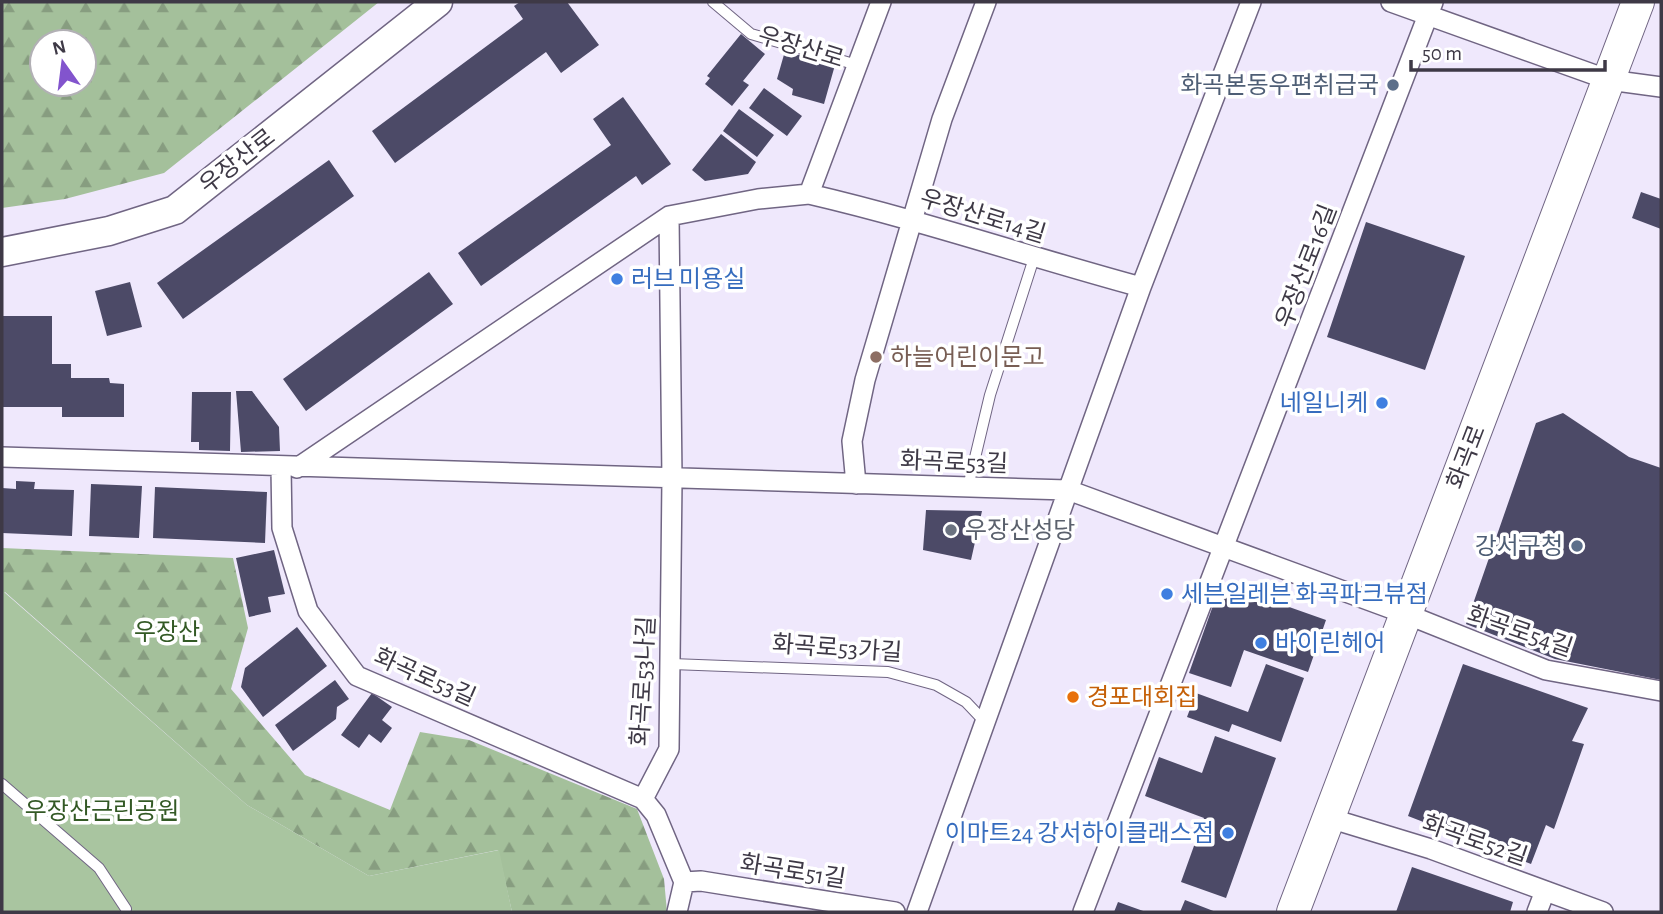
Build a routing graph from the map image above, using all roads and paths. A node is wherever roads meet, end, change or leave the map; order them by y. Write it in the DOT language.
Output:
graph roads {
  1 [pos="438,2"];
  2 [pos="713,2"];
  3 [pos="881,2"];
  4 [pos="986,2"];
  5 [pos="1251,2"];
  6 [pos="1391,2"];
  7 [pos="1638,2"];
  8 [pos="1431,9"];
  9 [pos="857,65"];
  10 [pos="1609,80"];
  11 [pos="1661,87"];
  12 [pos="809,194"];
  13 [pos="669,216"];
  14 [pos="912,218"];
  15 [pos="2,252"];
  16 [pos="1034,258"];
  17 [pos="1141,287"];
  18 [pos="2,457"];
  19 [pos="289,468"];
  20 [pos="673,479"];
  21 [pos="856,484"];
  22 [pos="968,487"];
  23 [pos="1068,490"];
  24 [pos="1224,548"];
  25 [pos="1406,614"];
  26 [pos="672,664"];
  27 [pos="1661,691"];
  28 [pos="985,722"];
  29 [pos="2,784"];
  30 [pos="643,799"];
  31 [pos="1329,818"];
  32 [pos="684,882"];
  33 [pos="1545,891"];
  34 [pos="126,909"];
  35 [pos="677,912"];
  36 [pos="895,912"];
  37 [pos="917,912"];
  38 [pos="1083,912"];
  39 [pos="1293,912"];
  40 [pos="1537,912"];
  41 [pos="1603,912"];
  1 -- 15 [label="street, 우장산로"];
  2 -- 9 [label="lane, 우장산로"];
  3 -- 9 [label="street"];
  4 -- 14 [label="street"];
  5 -- 17 [label="street"];
  6 -- 8 [label="street"];
  7 -- 10 [label="main road, 화곡로"];
  8 -- 10 [label="street"];
  8 -- 24 [label="street, 우장산로16길"];
  9 -- 12 [label="street"];
  10 -- 11 [label="street"];
  10 -- 25 [label="main road, 화곡로"];
  12 -- 13 [label="street"];
  12 -- 14 [label="street, 우장산로14길"];
  13 -- 19 [label="street"];
  13 -- 20 [label="street"];
  14 -- 16 [label="street, 우장산로14길"];
  14 -- 21 [label="street"];
  16 -- 17 [label="street, 우장산로14길"];
  16 -- 22 [label="lane"];
  17 -- 23 [label="street"];
  18 -- 19 [label="street, 화곡로53길"];
  19 -- 20 [label="street, 화곡로53길"];
  19 -- 30 [label="street, 화곡로53길"];
  20 -- 21 [label="street, 화곡로53길"];
  20 -- 26 [label="street, 화곡로53나길"];
  21 -- 22 [label="street, 화곡로53길"];
  22 -- 23 [label="street, 화곡로53길"];
  23 -- 24 [label="street, 화곡로53길"];
  23 -- 28 [label="street"];
  24 -- 25 [label="street, 화곡로53길"];
  24 -- 38 [label="street"];
  25 -- 27 [label="street, 화곡로54길"];
  25 -- 31 [label="main road, 화곡로"];
  26 -- 28 [label="lane, 화곡로53가길"];
  26 -- 30 [label="street, 화곡로53나길"];
  28 -- 37 [label="street"];
  29 -- 34 [label="lane"];
  30 -- 32 [label="street"];
  31 -- 33 [label="street, 화곡로52길"];
  31 -- 39 [label="main road, 화곡로"];
  32 -- 35 [label="street"];
  32 -- 36 [label="street, 화곡로51길"];
  33 -- 40 [label="street"];
  33 -- 41 [label="street, 화곡로52길"];
}
